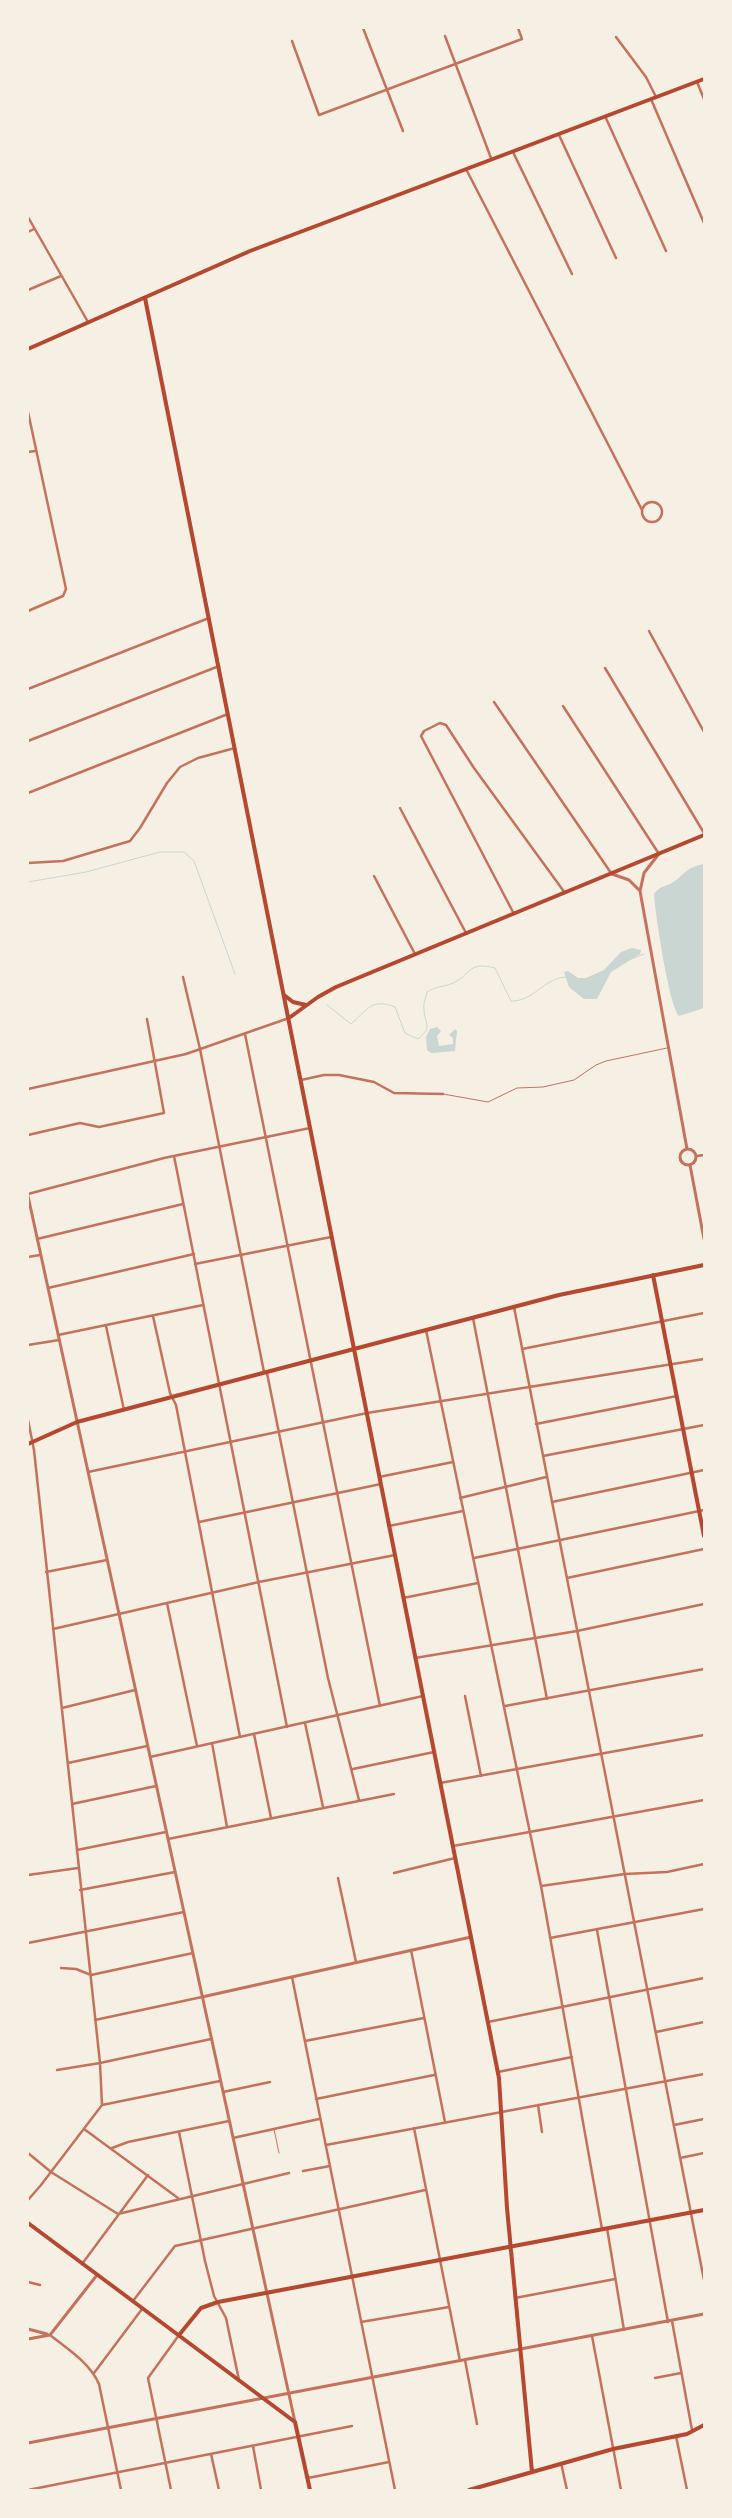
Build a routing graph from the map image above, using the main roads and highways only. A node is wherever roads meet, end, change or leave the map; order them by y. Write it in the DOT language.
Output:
graph roads {
  1 [pos="704,80"];
  2 [pos="145,298"];
  3 [pos="28,349"];
  4 [pos="704,834"];
  5 [pos="284,995"];
  6 [pos="306,1005"];
  7 [pos="288,1018"];
  8 [pos="704,1265"];
  9 [pos="653,1275"];
  10 [pos="354,1350"];
  11 [pos="28,1444"];
  12 [pos="702,1510"];
  13 [pos="704,1536"];
  14 [pos="704,2210"];
  15 [pos="28,2223"];
  16 [pos="511,2246"];
  17 [pos="179,2335"];
  18 [pos="704,2425"];
  19 [pos="532,2472"];
  20 [pos="310,2490"];
  21 [pos="469,2490"];
  22 [pos="475,2490"];
  1 -- 2 [label="main road"];
  2 -- 3 [label="main road"];
  2 -- 5 [label="main road"];
  4 -- 6 [label="main road"];
  5 -- 6 [label="main road"];
  5 -- 7 [label="main road"];
  6 -- 7 [label="main road"];
  7 -- 10 [label="main road"];
  8 -- 9 [label="main road"];
  9 -- 10 [label="main road"];
  9 -- 12 [label="main road"];
  10 -- 11 [label="main road"];
  10 -- 16 [label="main road"];
  12 -- 13 [label="main road"];
  14 -- 16 [label="main road"];
  15 -- 17 [label="main road"];
  16 -- 17 [label="main road"];
  16 -- 19 [label="main road"];
  17 -- 20 [label="main road"];
  18 -- 19 [label="main road"];
  19 -- 22 [label="main road"];
  21 -- 22 [label="main road"];
}
